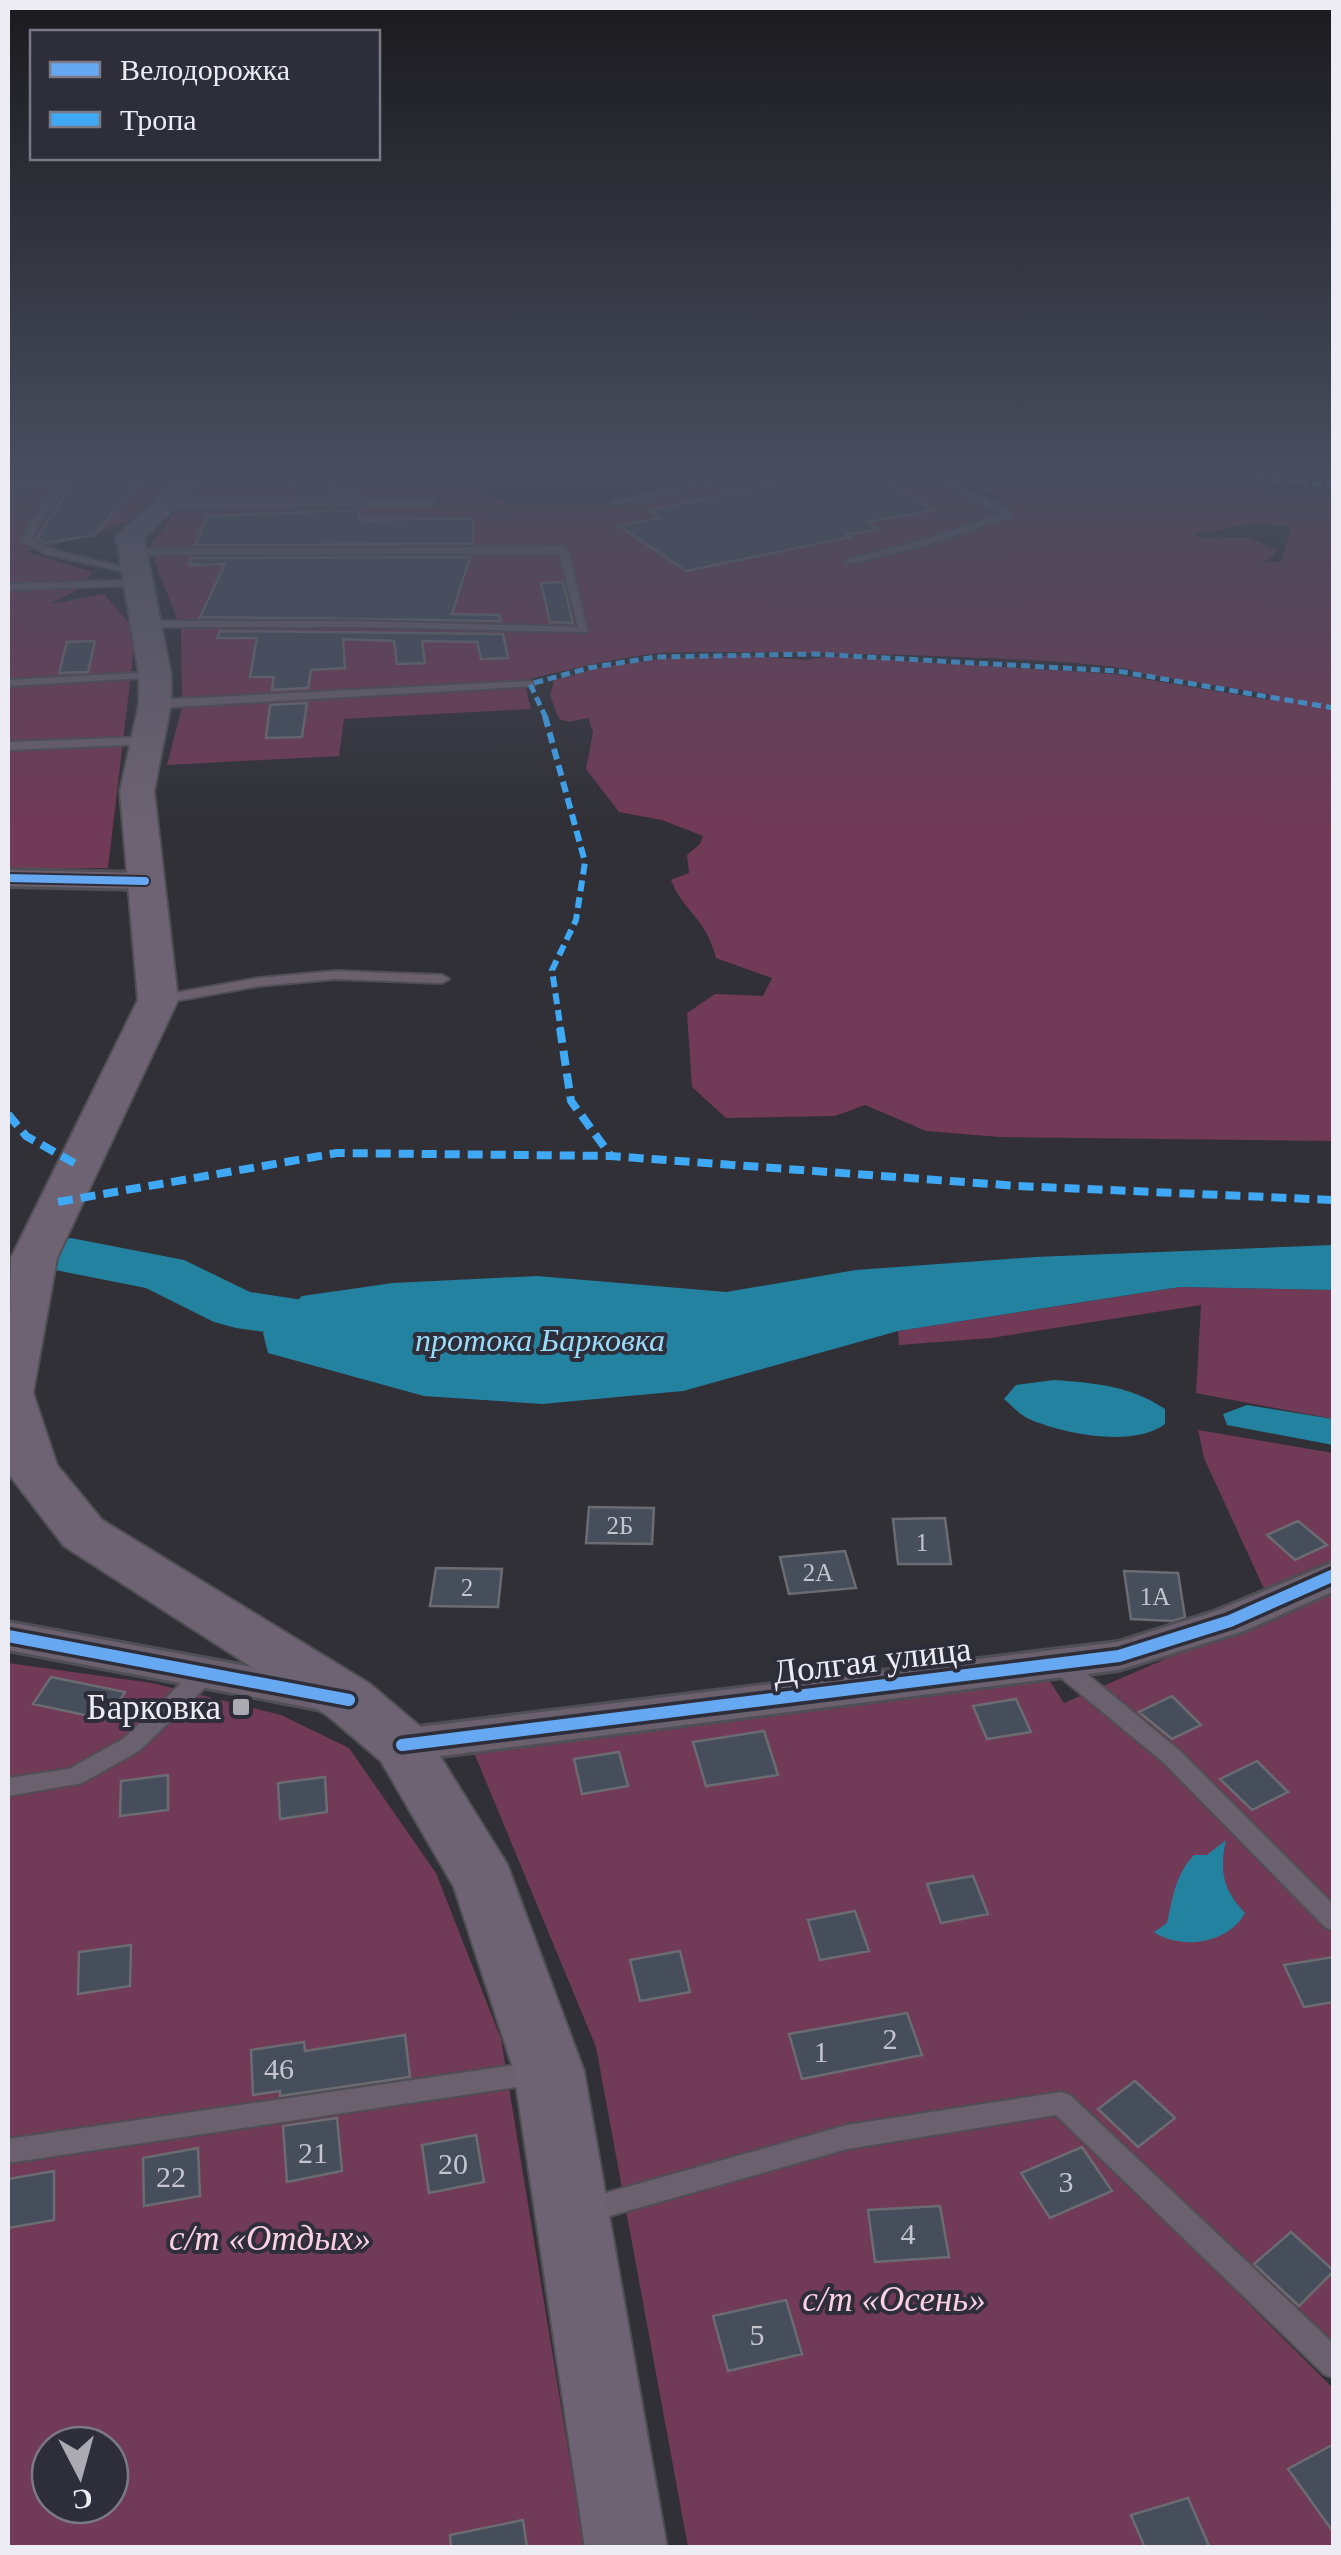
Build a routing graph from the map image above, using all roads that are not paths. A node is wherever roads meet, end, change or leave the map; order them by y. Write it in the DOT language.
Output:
graph roads {
  1 [pos="140,589"];
  2 [pos="573,589"];
  3 [pos="147,624"];
  4 [pos="8,683"];
  5 [pos="530,684"];
  6 [pos="155,690"];
  7 [pos="147,741"];
  8 [pos="8,746"];
  9 [pos="8,878"];
  10 [pos="144,881"];
  11 [pos="442,979"];
  12 [pos="158,1000"];
  13 [pos="1334,1575"];
  14 [pos="8,1636"];
  15 [pos="1060,1665"];
  16 [pos="207,1672"];
  17 [pos="349,1700"];
  18 [pos="402,1745"];
  19 [pos="8,1786"];
  20 [pos="1334,1921"];
  21 [pos="549,2071"];
  22 [pos="8,2151"];
  23 [pos="573,2214"];
  24 [pos="1334,2364"];
  25 [pos="626,2548"];
  1 -- 3 [label="main road"];
  2 -- 3 [label="lane"];
  3 -- 6 [label="main road"];
  4 -- 6 [label="lane"];
  5 -- 6 [label="lane"];
  6 -- 7 [label="main road"];
  7 -- 8 [label="lane"];
  7 -- 10 [label="main road"];
  9 -- 10 [label="street"];
  10 -- 12 [label="main road"];
  11 -- 12 [label="lane"];
  12 -- 17 [label="main road"];
  13 -- 15 [label="street, Долгая улица"];
  14 -- 16 [label="street"];
  15 -- 18 [label="street, Долгая улица"];
  15 -- 20 [label="lane"];
  16 -- 17 [label="street"];
  16 -- 19 [label="lane"];
  17 -- 18 [label="main road"];
  18 -- 21 [label="main road"];
  21 -- 22 [label="lane"];
  21 -- 23 [label="main road"];
  23 -- 24 [label="lane"];
  23 -- 25 [label="main road"];
}
